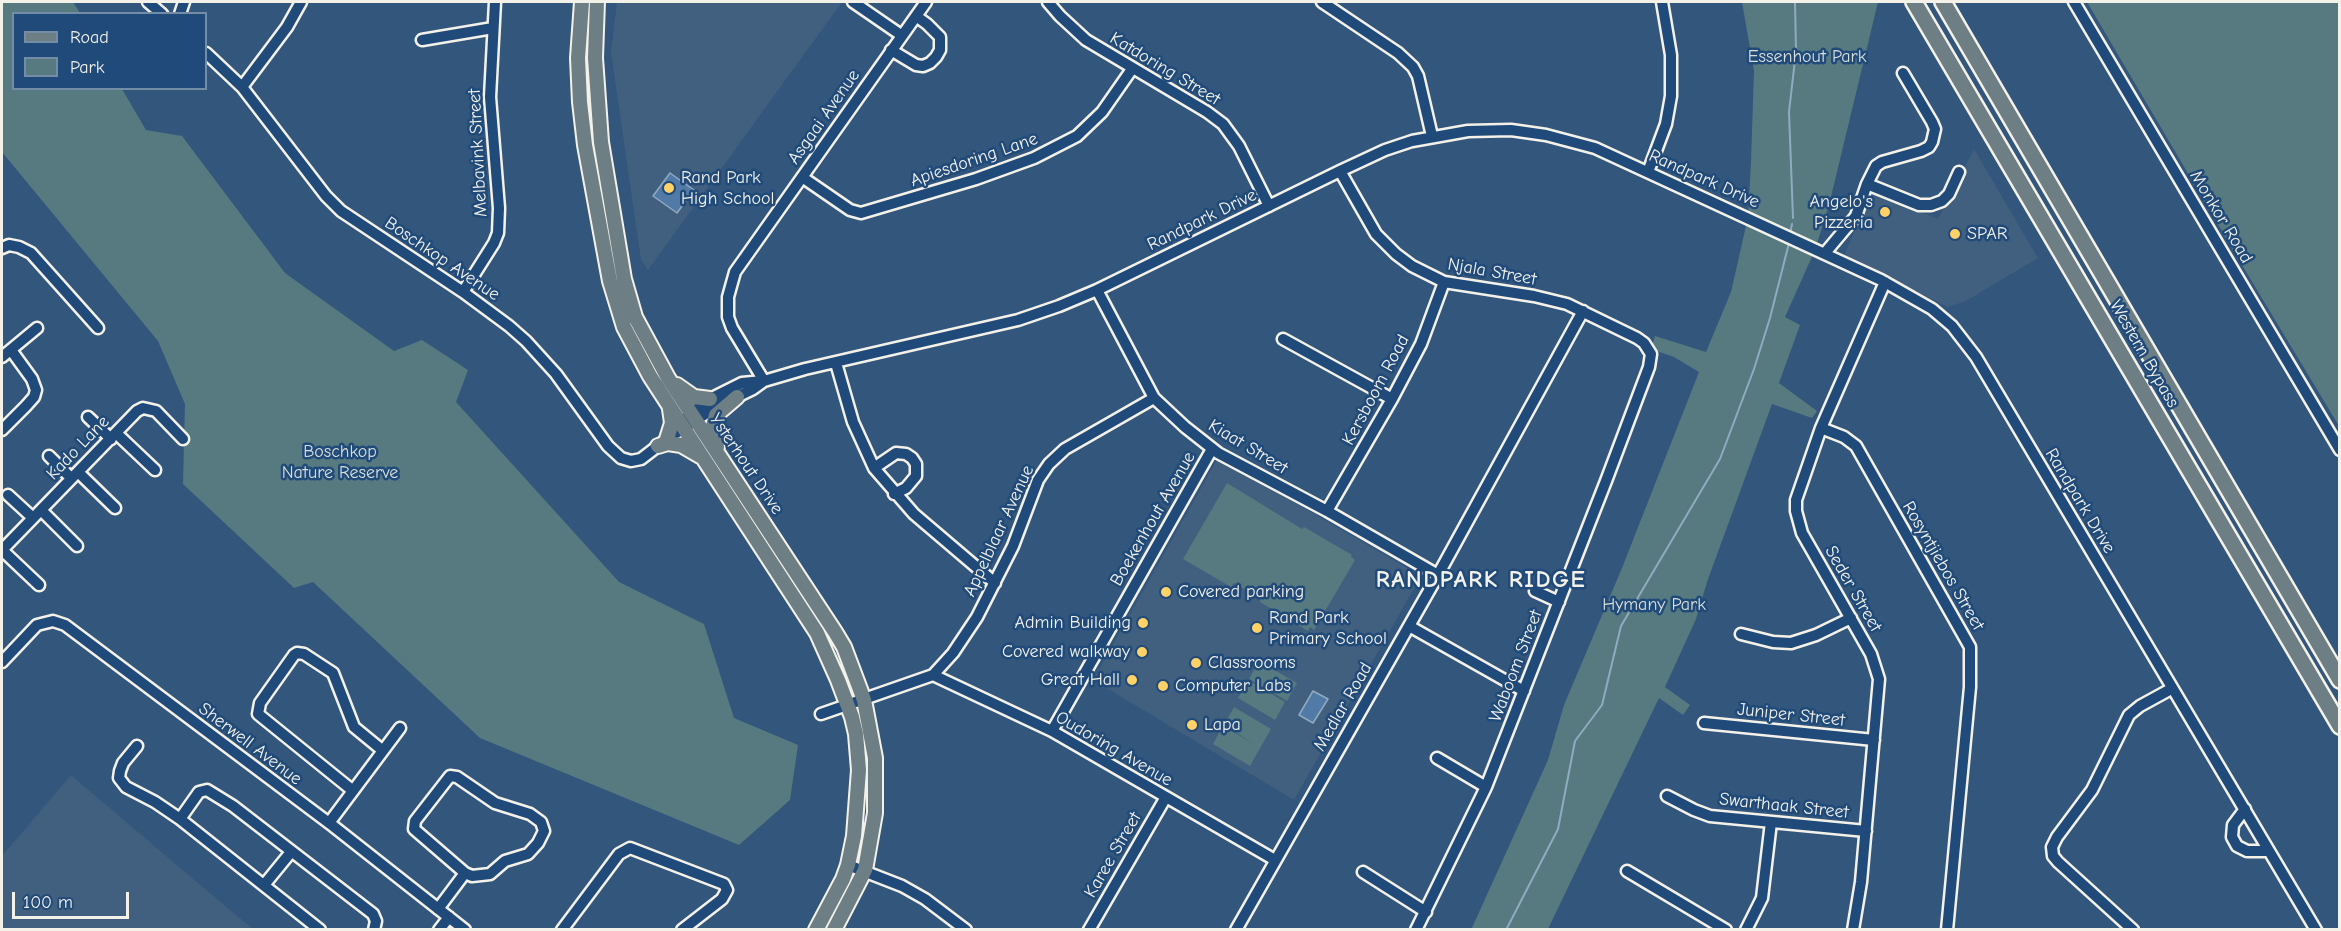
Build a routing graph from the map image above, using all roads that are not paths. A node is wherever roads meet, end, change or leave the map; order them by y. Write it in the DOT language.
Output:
graph roads {
  1 [pos="148,2"];
  2 [pos="301,2"];
  3 [pos="495,2"];
  4 [pos="582,2"];
  5 [pos="597,2"];
  6 [pos="853,2"];
  7 [pos="926,2"];
  8 [pos="1048,2"];
  9 [pos="1322,2"];
  10 [pos="1662,2"];
  11 [pos="1914,2"];
  12 [pos="1943,2"];
  13 [pos="2074,2"];
  14 [pos="160,12"];
  15 [pos="916,16"];
  16 [pos="493,28"];
  17 [pos="901,35"];
  18 [pos="422,40"];
  19 [pos="891,50"];
  20 [pos="207,54"];
  21 [pos="1132,69"];
  22 [pos="1904,73"];
  23 [pos="242,87"];
  24 [pos="1431,136"];
  25 [pos="1340,171"];
  26 [pos="1648,172"];
  27 [pos="1959,172"];
  28 [pos="802,177"];
  29 [pos="1867,184"];
  30 [pos="1269,206"];
  31 [pos="2,248"];
  32 [pos="1825,253"];
  33 [pos="1444,282"];
  34 [pos="1885,282"];
  35 [pos="1097,291"];
  36 [pos="463,292"];
  37 [pos="1582,311"];
  38 [pos="37,328"];
  39 [pos="98,328"];
  40 [pos="1284,339"];
  41 [pos="1644,343"];
  42 [pos="11,350"];
  43 [pos="2,357"];
  44 [pos="750,358"];
  45 [pos="836,363"];
  46 [pos="779,376"];
  47 [pos="668,378"];
  48 [pos="764,381"];
  49 [pos="742,383"];
  50 [pos="737,397"];
  51 [pos="1154,398"];
  52 [pos="710,399"];
  53 [pos="1392,399"];
  54 [pos="668,403"];
  55 [pos="88,417"];
  56 [pos="688,421"];
  57 [pos="1821,428"];
  58 [pos="2,430"];
  59 [pos="113,436"];
  60 [pos="183,439"];
  61 [pos="662,442"];
  62 [pos="1212,449"];
  63 [pos="2340,450"];
  64 [pos="719,454"];
  65 [pos="49,456"];
  66 [pos="708,464"];
  67 [pos="874,468"];
  68 [pos="155,470"];
  69 [pos="75,475"];
  70 [pos="894,494"];
  71 [pos="8,495"];
  72 [pos="116,508"];
  73 [pos="1327,510"];
  74 [pos="37,514"];
  75 [pos="76,546"];
  76 [pos="2,550"];
  77 [pos="1438,575"];
  78 [pos="995,583"];
  79 [pos="39,585"];
  80 [pos="1535,591"];
  81 [pos="1559,602"];
  82 [pos="1851,618"];
  83 [pos="1409,626"];
  84 [pos="1741,634"];
  85 [pos="2,662"];
  86 [pos="933,675"];
  87 [pos="2340,680"];
  88 [pos="2171,688"];
  89 [pos="1524,691"];
  90 [pos="864,700"];
  91 [pos="848,705"];
  92 [pos="821,714"];
  93 [pos="1704,723"];
  94 [pos="2340,726"];
  95 [pos="400,728"];
  96 [pos="1052,731"];
  97 [pos="1874,740"];
  98 [pos="137,746"];
  99 [pos="382,750"];
  100 [pos="1437,758"];
  101 [pos="1486,788"];
  102 [pos="352,790"];
  103 [pos="1667,796"];
  104 [pos="1166,797"];
  105 [pos="2245,809"];
  106 [pos="180,819"];
  107 [pos="1771,822"];
  108 [pos="329,823"];
  109 [pos="1866,831"];
  110 [pos="2269,851"];
  111 [pos="291,852"];
  112 [pos="1275,860"];
  113 [pos="848,865"];
  114 [pos="865,870"];
  115 [pos="1628,871"];
  116 [pos="1363,872"];
  117 [pos="465,873"];
  118 [pos="264,885"];
  119 [pos="438,909"];
  120 [pos="1426,912"];
  121 [pos="449,917"];
  122 [pos="1237,929"];
  123 [pos="320,930"];
  124 [pos="374,930"];
  125 [pos="438,930"];
  126 [pos="465,930"];
  127 [pos="562,930"];
  128 [pos="682,930"];
  129 [pos="816,930"];
  130 [pos="834,930"];
  131 [pos="966,930"];
  132 [pos="1089,930"];
  133 [pos="1416,930"];
  134 [pos="1726,930"];
  135 [pos="1746,930"];
  136 [pos="1853,930"];
  137 [pos="1947,930"];
  138 [pos="2133,930"];
  139 [pos="2316,930"];
  1 -- 14 [label="street"];
  2 -- 23 [label="street"];
  3 -- 16 [label="street, Melbavink Street"];
  4 -- 54 [label="main road, Ysterhout Drive"];
  5 -- 47 [label="main road, Ysterhout Drive"];
  6 -- 17 [label="street"];
  7 -- 15 [label="street, Asgaai Avenue"];
  8 -- 21 [label="street, Katdoring Street"];
  9 -- 24 [label="street"];
  10 -- 26 [label="street"];
  11 -- 94 [label="highway, Western Bypass"];
  12 -- 87 [label="highway, Western Bypass"];
  13 -- 63 [label="street, Monkor Road"];
  15 -- 17 [label="street, Asgaai Avenue"];
  15 -- 19 [label="street"];
  16 -- 18 [label="street"];
  16 -- 36 [label="street, Melbavink Street"];
  17 -- 19 [label="street, Asgaai Avenue"];
  19 -- 28 [label="street, Asgaai Avenue"];
  20 -- 23 [label="street, Boschkop Avenue"];
  21 -- 28 [label="street, Apiesdoring Lane"];
  21 -- 30 [label="street, Katdoring Street"];
  22 -- 29 [label="street"];
  23 -- 36 [label="street, Boschkop Avenue"];
  24 -- 25 [label="street, Randpark Drive"];
  24 -- 26 [label="street, Randpark Drive"];
  25 -- 30 [label="street, Randpark Drive"];
  25 -- 33 [label="street, Njala Street"];
  26 -- 32 [label="street, Randpark Drive"];
  27 -- 29 [label="street"];
  28 -- 44 [label="street, Asgaai Avenue"];
  29 -- 32 [label="street"];
  30 -- 35 [label="street, Randpark Drive"];
  31 -- 39 [label="street"];
  32 -- 34 [label="street, Randpark Drive"];
  33 -- 37 [label="street, Njala Street"];
  33 -- 53 [label="street, Kersboom Road"];
  34 -- 57 [label="street, Seder Street"];
  34 -- 88 [label="street, Randpark Drive"];
  35 -- 45 [label="street, Randpark Drive"];
  35 -- 51 [label="street, Kiaat Street"];
  36 -- 61 [label="street, Boschkop Avenue"];
  37 -- 41 [label="street, Njala Street"];
  37 -- 77 [label="street, Medlar Road"];
  38 -- 42 [label="street"];
  40 -- 53 [label="street"];
  41 -- 81 [label="street, Waboom Street"];
  42 -- 43 [label="street"];
  42 -- 58 [label="street"];
  44 -- 46 [label="street"];
  44 -- 48 [label="street, Asgaai Avenue"];
  44 -- 49 [label="street"];
  45 -- 46 [label="street, Randpark Drive"];
  45 -- 67 [label="street"];
  46 -- 48 [label="street, Randpark Drive"];
  47 -- 52 [label="main road"];
  47 -- 56 [label="main road, Ysterhout Drive"];
  48 -- 49 [label="street, Randpark Drive"];
  48 -- 50 [label="street, Randpark Drive"];
  49 -- 52 [label="street, Randpark Drive"];
  50 -- 56 [label="street, Randpark Drive"];
  50 -- 64 [label="main road"];
  51 -- 62 [label="street, Kiaat Street"];
  51 -- 78 [label="street, Appelblaar Avenue"];
  52 -- 56 [label="street, Randpark Drive"];
  53 -- 73 [label="street, Kersboom Road"];
  54 -- 56 [label="main road, Ysterhout Drive"];
  54 -- 61 [label="main road"];
  55 -- 59 [label="street"];
  56 -- 61 [label="street, Boschkop Avenue"];
  56 -- 64 [label="main road, Ysterhout Drive"];
  56 -- 66 [label="main road, Ysterhout Drive"];
  57 -- 82 [label="street, Seder Street"];
  57 -- 137 [label="street, Rosyntjiebos Street"];
  59 -- 60 [label="street, Kado Lane"];
  59 -- 68 [label="street"];
  59 -- 69 [label="street, Kado Lane"];
  61 -- 66 [label="main road"];
  62 -- 73 [label="street, Kiaat Street"];
  62 -- 96 [label="street, Boekenhout Avenue"];
  64 -- 90 [label="main road, Ysterhout Drive"];
  65 -- 69 [label="street"];
  66 -- 91 [label="main road, Ysterhout Drive"];
  67 -- 70 [label="street"];
  67 -- 70 [label="street"];
  69 -- 72 [label="street"];
  69 -- 74 [label="street, Kado Lane"];
  70 -- 78 [label="street"];
  71 -- 74 [label="street"];
  73 -- 77 [label="street, Kiaat Street"];
  74 -- 75 [label="street"];
  74 -- 76 [label="street, Kado Lane"];
  76 -- 79 [label="street"];
  77 -- 83 [label="street, Medlar Road"];
  78 -- 86 [label="street, Appelblaar Avenue"];
  80 -- 81 [label="street"];
  81 -- 89 [label="street, Waboom Street"];
  82 -- 84 [label="street"];
  82 -- 97 [label="street, Seder Street"];
  83 -- 89 [label="street"];
  83 -- 112 [label="street, Medlar Road"];
  85 -- 108 [label="street, Sherwell Avenue"];
  86 -- 90 [label="street"];
  86 -- 96 [label="street, Oudoring Avenue"];
  88 -- 105 [label="street, Randpark Drive"];
  88 -- 138 [label="street"];
  89 -- 101 [label="street, Waboom Street"];
  90 -- 91 [label="street"];
  90 -- 114 [label="main road, Ysterhout Drive"];
  91 -- 92 [label="street"];
  91 -- 113 [label="main road, Ysterhout Drive"];
  93 -- 97 [label="street, Juniper Street"];
  95 -- 99 [label="street"];
  96 -- 104 [label="street, Oudoring Avenue"];
  97 -- 109 [label="street, Seder Street"];
  98 -- 106 [label="street"];
  99 -- 102 [label="street"];
  99 -- 102 [label="street"];
  100 -- 101 [label="street"];
  101 -- 120 [label="street, Waboom Street"];
  102 -- 108 [label="street"];
  103 -- 107 [label="street, Swarthaak Street"];
  104 -- 112 [label="street, Oudoring Avenue"];
  104 -- 132 [label="street, Karee Street"];
  105 -- 110 [label="street, Randpark Drive"];
  105 -- 110 [label="street"];
  106 -- 111 [label="street"];
  106 -- 118 [label="street"];
  107 -- 109 [label="street, Swarthaak Street"];
  107 -- 135 [label="street"];
  108 -- 119 [label="street, Sherwell Avenue"];
  109 -- 136 [label="street, Seder Street"];
  110 -- 139 [label="street, Randpark Drive"];
  111 -- 118 [label="street"];
  111 -- 124 [label="street"];
  112 -- 122 [label="street, Medlar Road"];
  113 -- 114 [label="street"];
  113 -- 129 [label="main road, Ysterhout Drive"];
  114 -- 130 [label="main road, Ysterhout Drive"];
  114 -- 131 [label="street"];
  115 -- 134 [label="street"];
  116 -- 120 [label="street"];
  117 -- 117 [label="street"];
  117 -- 119 [label="street"];
  118 -- 123 [label="street"];
  119 -- 121 [label="street, Sherwell Avenue"];
  120 -- 133 [label="street, Waboom Street"];
  121 -- 125 [label="street"];
  121 -- 126 [label="street, Sherwell Avenue"];
  127 -- 128 [label="street"];
}
